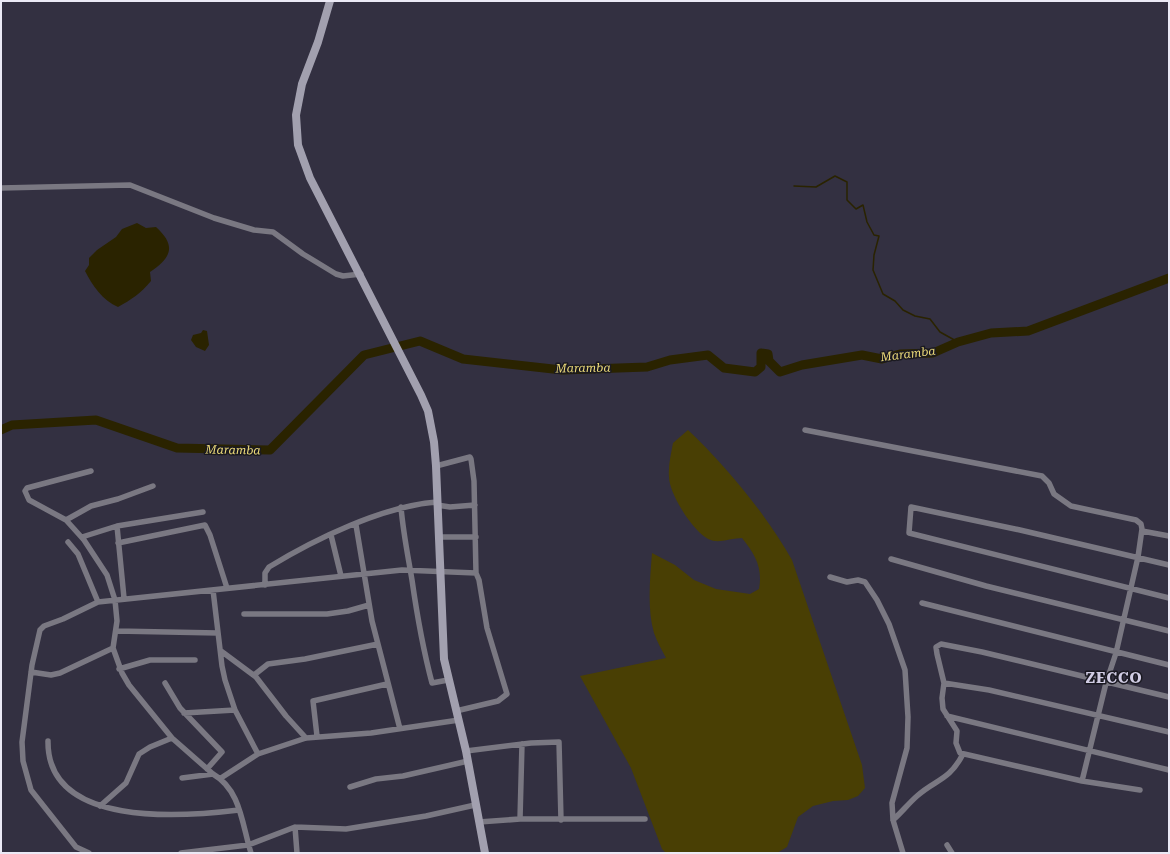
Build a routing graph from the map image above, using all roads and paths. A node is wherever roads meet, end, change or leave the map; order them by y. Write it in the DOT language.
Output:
graph roads {
  1 [pos="330,1"];
  2 [pos="1,188"];
  3 [pos="361,274"];
  4 [pos="805,430"];
  5 [pos="436,466"];
  6 [pos="91,471"];
  7 [pos="153,486"];
  8 [pos="437,504"];
  9 [pos="475,505"];
  10 [pos="401,507"];
  11 [pos="202,512"];
  12 [pos="66,520"];
  13 [pos="356,525"];
  14 [pos="117,526"];
  15 [pos="1142,531"];
  16 [pos="331,535"];
  17 [pos="1169,536"];
  18 [pos="82,537"];
  19 [pos="438,537"];
  20 [pos="476,537"];
  21 [pos="68,542"];
  22 [pos="118,543"];
  23 [pos="891,558"];
  24 [pos="1138,558"];
  25 [pos="1169,565"];
  26 [pos="410,570"];
  27 [pos="440,571"];
  28 [pos="476,573"];
  29 [pos="363,574"];
  30 [pos="342,576"];
  31 [pos="830,577"];
  32 [pos="265,585"];
  33 [pos="1130,587"];
  34 [pos="227,588"];
  35 [pos="213,590"];
  36 [pos="124,598"];
  37 [pos="1169,598"];
  38 [pos="115,600"];
  39 [pos="98,602"];
  40 [pos="922,603"];
  41 [pos="369,605"];
  42 [pos="244,614"];
  43 [pos="1122,620"];
  44 [pos="116,631"];
  45 [pos="1169,631"];
  46 [pos="218,633"];
  47 [pos="378,644"];
  48 [pos="113,648"];
  49 [pos="221,651"];
  50 [pos="1116,652"];
  51 [pos="195,660"];
  52 [pos="1169,665"];
  53 [pos="120,669"];
  54 [pos="30,672"];
  55 [pos="254,675"];
  56 [pos="448,680"];
  57 [pos="165,683"];
  58 [pos="944,683"];
  59 [pos="1106,683"];
  60 [pos="387,684"];
  61 [pos="1169,697"];
  62 [pos="235,710"];
  63 [pos="456,711"];
  64 [pos="184,713"];
  65 [pos="1098,715"];
  66 [pos="947,716"];
  67 [pos="459,720"];
  68 [pos="400,729"];
  69 [pos="1169,732"];
  70 [pos="317,736"];
  71 [pos="172,738"];
  72 [pos="306,738"];
  73 [pos="48,742"];
  74 [pos="522,744"];
  75 [pos="1089,750"];
  76 [pos="466,751"];
  77 [pos="258,754"];
  78 [pos="962,754"];
  79 [pos="468,761"];
  80 [pos="208,769"];
  81 [pos="1169,770"];
  82 [pos="213,774"];
  83 [pos="182,778"];
  84 [pos="220,778"];
  85 [pos="1082,781"];
  86 [pos="350,787"];
  87 [pos="1140,790"];
  88 [pos="475,804"];
  89 [pos="100,806"];
  90 [pos="239,810"];
  91 [pos="520,819"];
  92 [pos="562,820"];
  93 [pos="645,820"];
  94 [pos="893,820"];
  95 [pos="479,822"];
  96 [pos="295,826"];
  97 [pos="248,845"];
  98 [pos="947,845"];
  99 [pos="89,853"];
  100 [pos="181,853"];
  101 [pos="250,853"];
  102 [pos="297,853"];
  103 [pos="485,853"];
  104 [pos="903,853"];
  105 [pos="952,853"];
  1 -- 3 [label="street"];
  2 -- 3 [label="street"];
  3 -- 5 [label="street"];
  4 -- 15 [label="street"];
  5 -- 8 [label="street"];
  5 -- 9 [label="street"];
  6 -- 12 [label="street"];
  7 -- 12 [label="street"];
  8 -- 9 [label="street"];
  8 -- 10 [label="street"];
  8 -- 19 [label="street"];
  9 -- 20 [label="street"];
  10 -- 13 [label="street"];
  10 -- 26 [label="street"];
  11 -- 14 [label="street"];
  12 -- 18 [label="street"];
  13 -- 16 [label="street"];
  13 -- 29 [label="street"];
  14 -- 18 [label="street"];
  14 -- 22 [label="street"];
  15 -- 17 [label="street"];
  15 -- 24 [label="street"];
  16 -- 30 [label="street"];
  16 -- 32 [label="street"];
  18 -- 38 [label="street"];
  19 -- 20 [label="street"];
  19 -- 27 [label="street"];
  20 -- 28 [label="street"];
  21 -- 39 [label="street"];
  22 -- 34 [label="street"];
  22 -- 36 [label="street"];
  23 -- 43 [label="street"];
  24 -- 25 [label="street"];
  24 -- 33 [label="street"];
  24 -- 33 [label="street"];
  26 -- 27 [label="street"];
  26 -- 29 [label="street"];
  26 -- 56 [label="street"];
  27 -- 28 [label="street"];
  27 -- 56 [label="street"];
  28 -- 63 [label="street"];
  29 -- 30 [label="street"];
  29 -- 41 [label="street"];
  30 -- 32 [label="street"];
  31 -- 94 [label="street"];
  32 -- 34 [label="street"];
  33 -- 37 [label="street"];
  33 -- 43 [label="street"];
  34 -- 35 [label="street"];
  35 -- 36 [label="street"];
  35 -- 46 [label="street"];
  36 -- 38 [label="street"];
  38 -- 39 [label="street"];
  38 -- 44 [label="street"];
  39 -- 54 [label="street"];
  40 -- 50 [label="street"];
  41 -- 42 [label="street"];
  41 -- 47 [label="street"];
  43 -- 45 [label="street"];
  43 -- 50 [label="street"];
  44 -- 46 [label="street"];
  44 -- 48 [label="street"];
  46 -- 49 [label="street"];
  47 -- 55 [label="street"];
  47 -- 60 [label="street"];
  48 -- 53 [label="street"];
  48 -- 54 [label="street"];
  49 -- 55 [label="street"];
  49 -- 62 [label="street"];
  50 -- 52 [label="street"];
  50 -- 59 [label="street"];
  51 -- 53 [label="street"];
  53 -- 71 [label="street"];
  54 -- 99 [label="street"];
  55 -- 72 [label="street"];
  56 -- 63 [label="street"];
  57 -- 64 [label="street"];
  58 -- 59 [label="street"];
  58 -- 65 [label="street"];
  58 -- 66 [label="street"];
  59 -- 61 [label="street"];
  59 -- 65 [label="street"];
  60 -- 68 [label="street"];
  60 -- 70 [label="street"];
  62 -- 64 [label="street"];
  62 -- 77 [label="street"];
  63 -- 67 [label="street"];
  64 -- 80 [label="street"];
  65 -- 69 [label="street"];
  65 -- 75 [label="street"];
  66 -- 75 [label="street"];
  66 -- 78 [label="street"];
  67 -- 68 [label="street"];
  67 -- 76 [label="street"];
  68 -- 70 [label="street"];
  70 -- 72 [label="street"];
  71 -- 80 [label="street"];
  71 -- 89 [label="street"];
  72 -- 77 [label="street"];
  73 -- 89 [label="street"];
  74 -- 76 [label="street"];
  74 -- 91 [label="street"];
  74 -- 92 [label="street"];
  75 -- 81 [label="street"];
  75 -- 85 [label="street"];
  76 -- 79 [label="street"];
  77 -- 84 [label="street"];
  78 -- 85 [label="street"];
  78 -- 94 [label="street"];
  79 -- 86 [label="street"];
  79 -- 88 [label="street"];
  80 -- 82 [label="street"];
  82 -- 83 [label="street"];
  82 -- 84 [label="street"];
  84 -- 90 [label="street"];
  85 -- 87 [label="street"];
  88 -- 95 [label="street"];
  88 -- 96 [label="street"];
  89 -- 90 [label="street"];
  90 -- 97 [label="street"];
  91 -- 92 [label="street"];
  91 -- 95 [label="street"];
  92 -- 93 [label="street"];
  94 -- 104 [label="street"];
  95 -- 103 [label="street"];
  96 -- 97 [label="street"];
  96 -- 102 [label="street"];
  97 -- 100 [label="street"];
  97 -- 101 [label="street"];
  98 -- 105 [label="street"];
}
